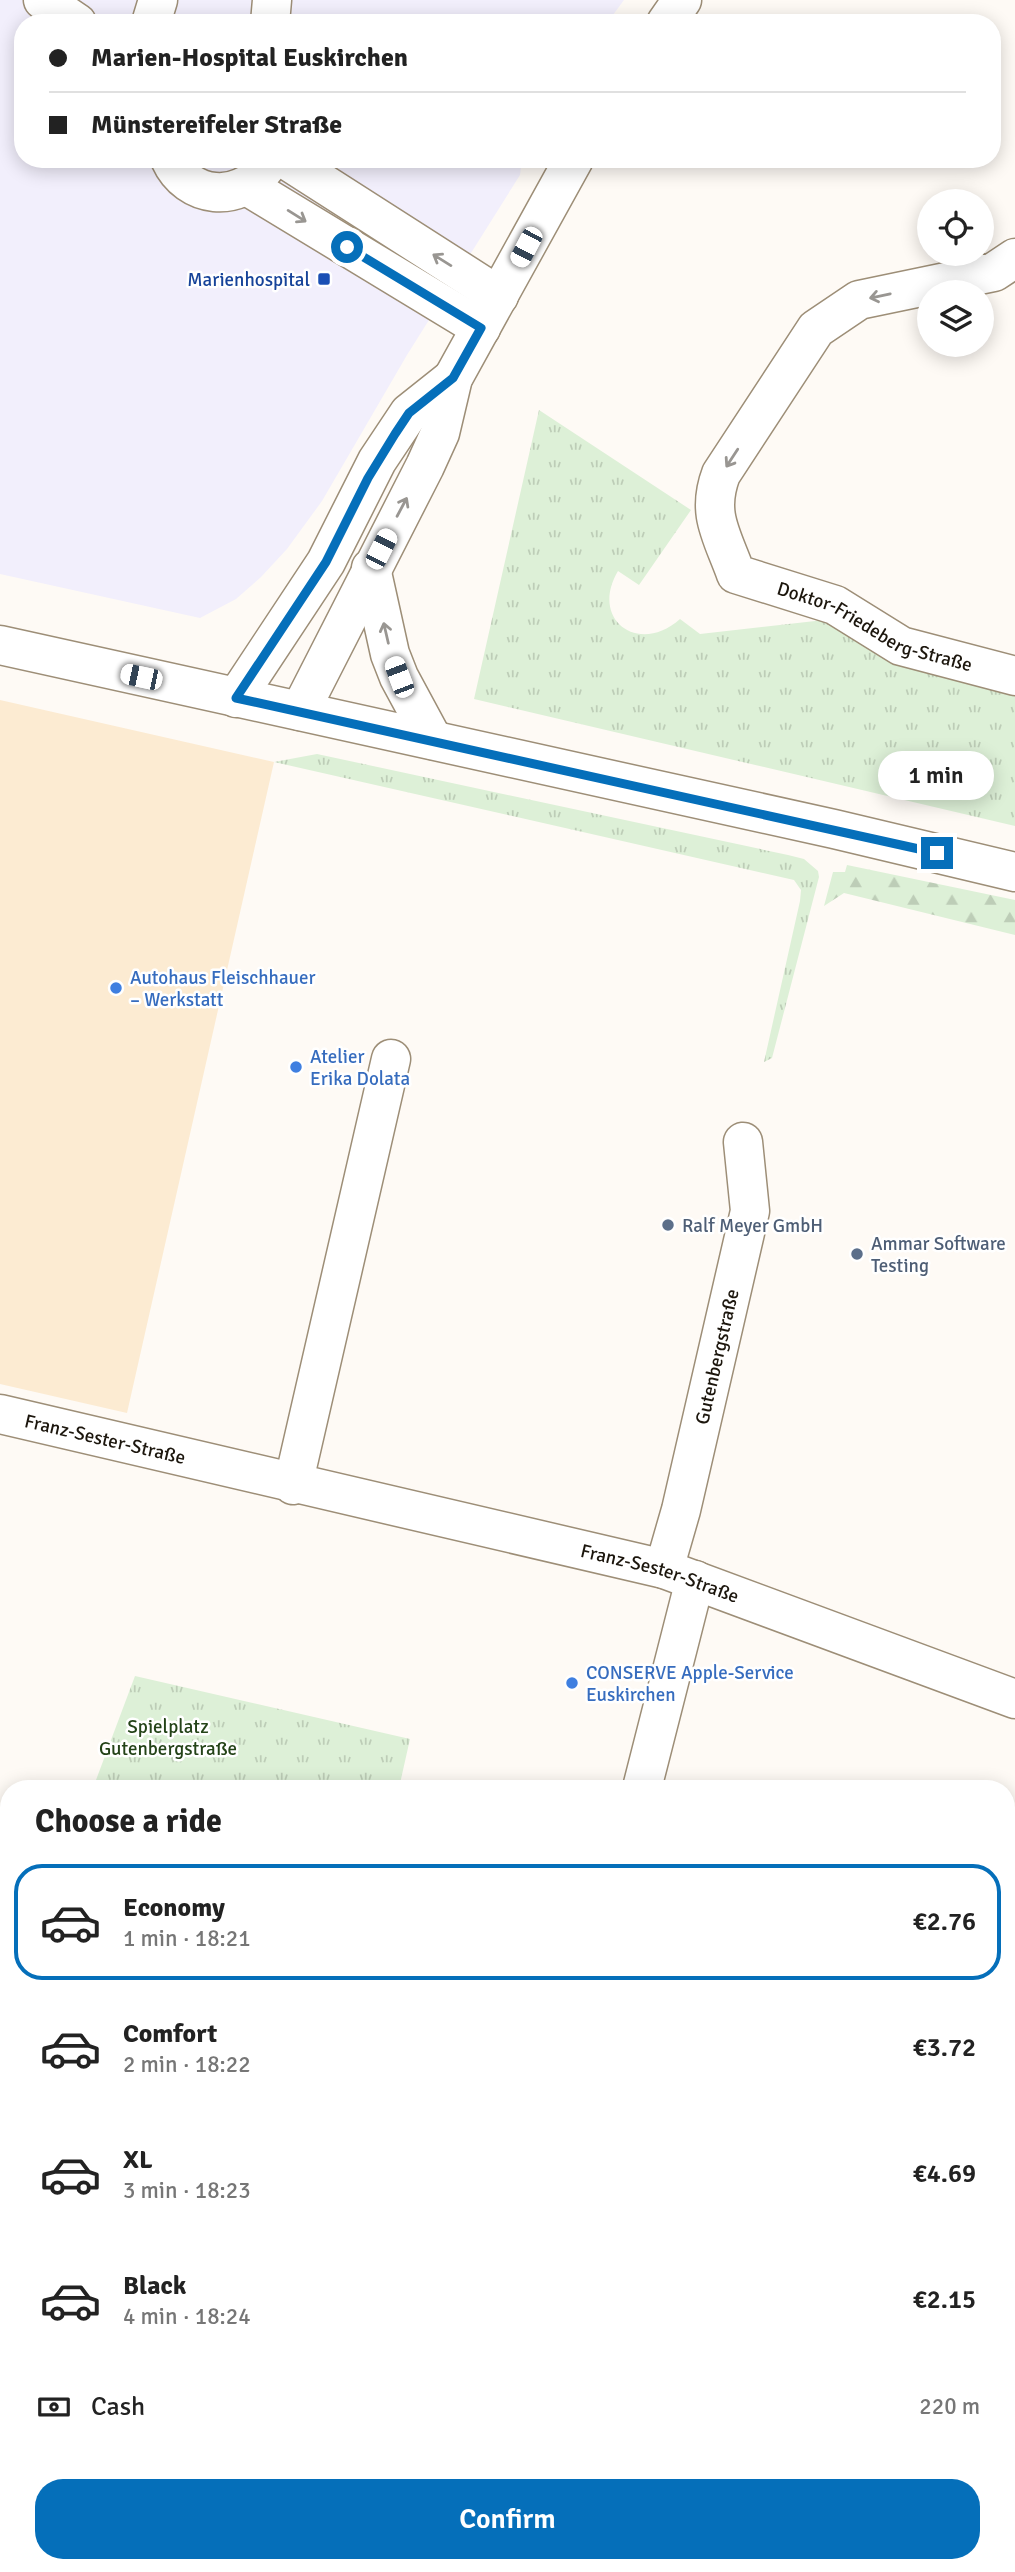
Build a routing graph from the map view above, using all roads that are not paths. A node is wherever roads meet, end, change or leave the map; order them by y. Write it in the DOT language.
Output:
graph roads {
  1 [pos="43,0"];
  2 [pos="64,14"];
  3 [pos="177,168"];
  4 [pos="297,168"];
  5 [pos="569,168"];
  6 [pos="258,172"];
  7 [pos="1015,258"];
  8 [pos="490,312"];
  9 [pos="453,378"];
  10 [pos="371,568"];
  11 [pos="0,645"];
  12 [pos="1015,676"];
  13 [pos="236,698"];
  14 [pos="300,711"];
  15 [pos="433,740"];
  16 [pos="1015,872"];
  17 [pos="391,1059"];
  18 [pos="743,1142"];
  19 [pos="0,1414"];
  20 [pos="293,1485"];
  21 [pos="679,1574"];
  22 [pos="1015,1699"];
  23 [pos="643,1780"];
  1 -- 2 [label="street"];
  3 -- 6 [label="street"];
  8 -- 4 [label="street, one-way"];
  5 -- 8 [label="street"];
  6 -- 8 [label="street, one-way"];
  7 -- 12 [label="street, Doktor-Friedeberg-Straße, one-way"];
  8 -- 9 [label="street"];
  10 -- 9 [label="street, one-way"];
  9 -- 13 [label="street"];
  10 -- 14 [label="street"];
  15 -- 10 [label="street, one-way"];
  11 -- 13 [label="street"];
  13 -- 14 [label="street"];
  14 -- 15 [label="street"];
  15 -- 16 [label="street"];
  17 -- 20 [label="street"];
  18 -- 21 [label="street, Gutenbergstraße"];
  19 -- 20 [label="street, Franz-Sester-Straße"];
  20 -- 21 [label="street, Franz-Sester-Straße"];
  21 -- 22 [label="street, Franz-Sester-Straße"];
  21 -- 23 [label="street, Gutenbergstraße"];
}
